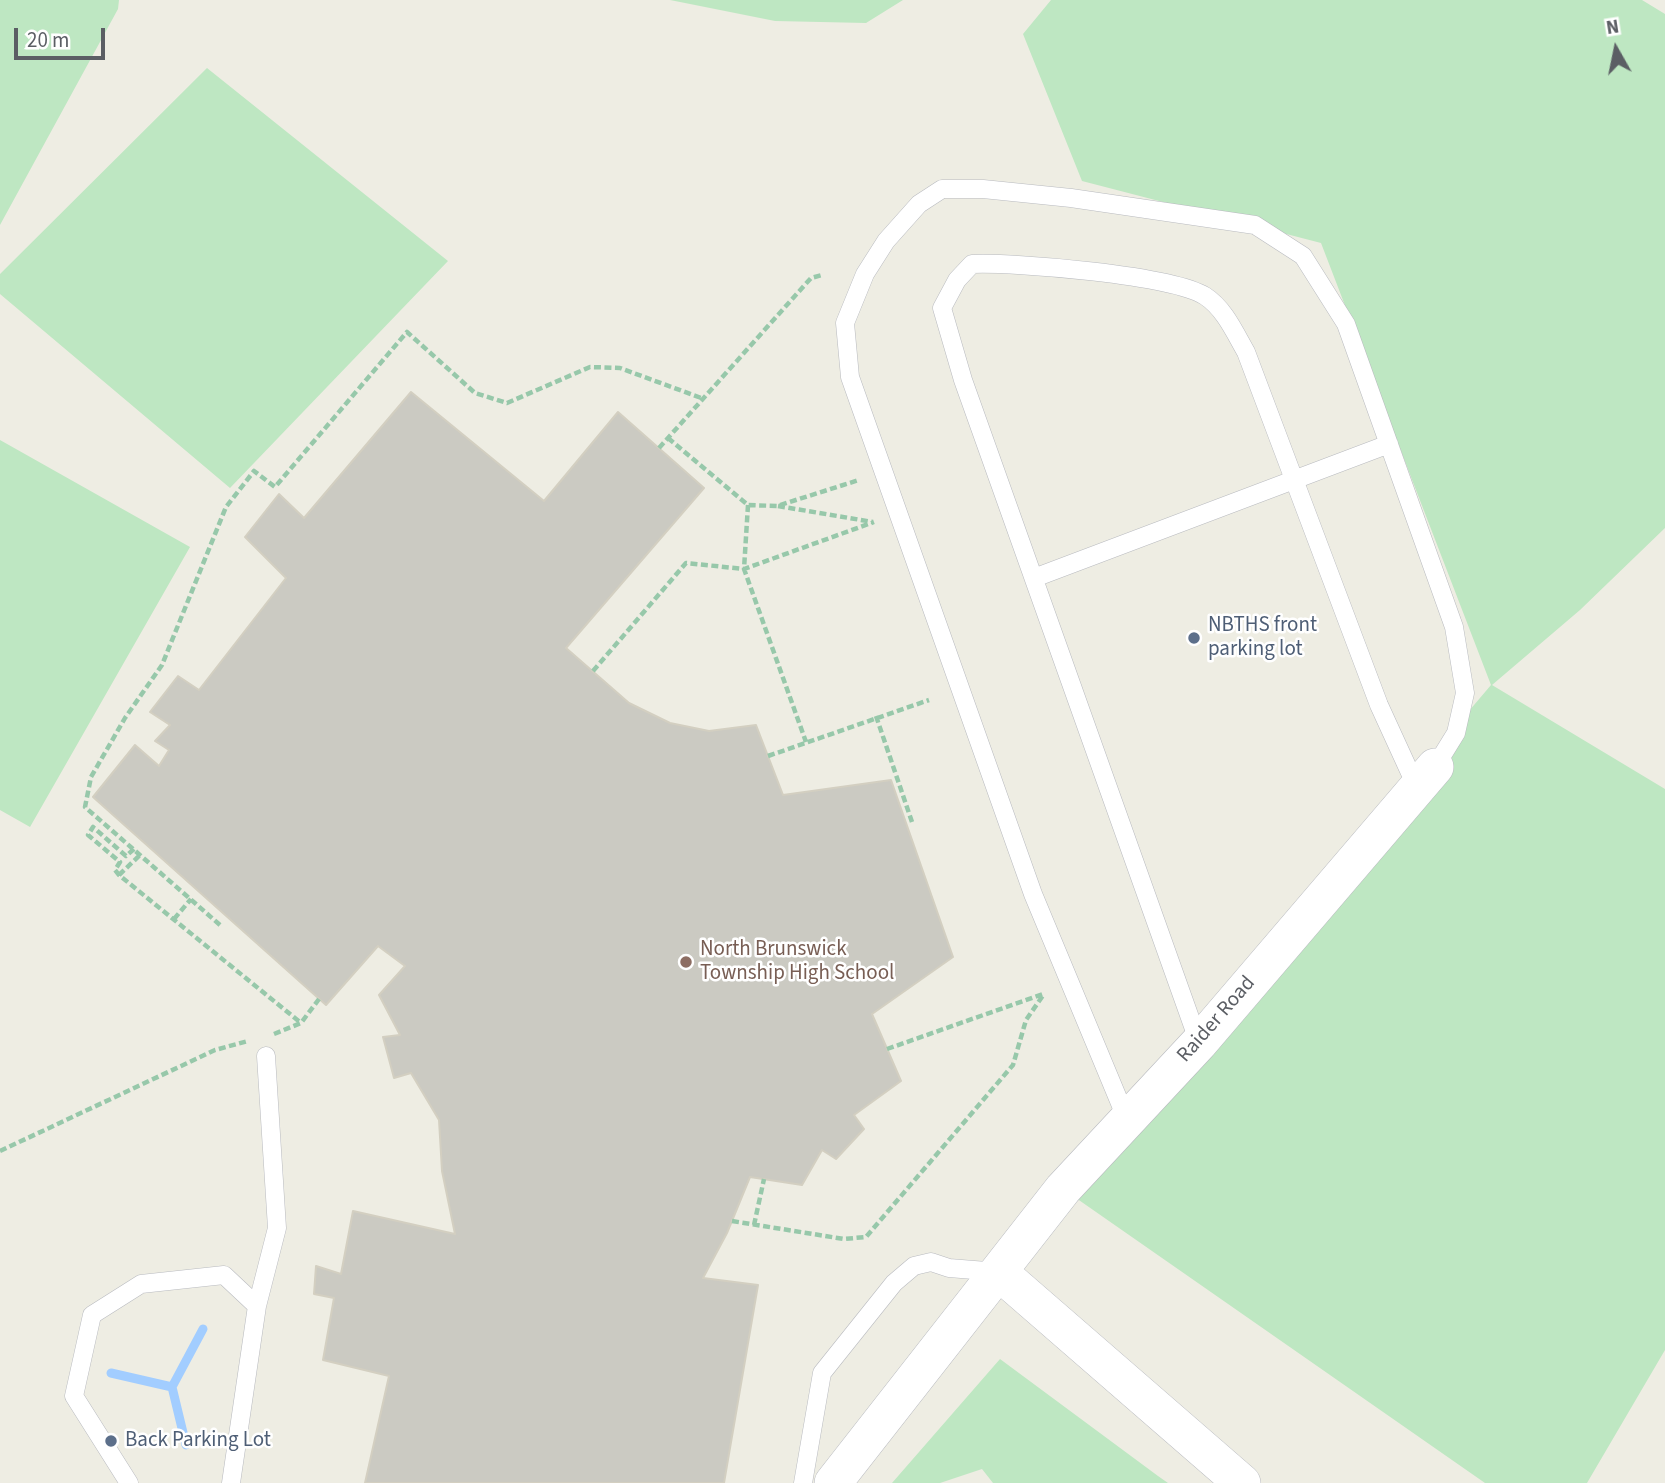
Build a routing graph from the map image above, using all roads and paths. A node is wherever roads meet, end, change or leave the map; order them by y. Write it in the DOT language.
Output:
graph roads {
  1 [pos="822,275"];
  2 [pos="704,399"];
  3 [pos="668,438"];
  4 [pos="1389,444"];
  5 [pos="659,448"];
  6 [pos="1294,477"];
  7 [pos="859,480"];
  8 [pos="748,505"];
  9 [pos="777,506"];
  10 [pos="744,569"];
  11 [pos="1034,578"];
  12 [pos="593,671"];
  13 [pos="929,699"];
  14 [pos="877,716"];
  15 [pos="806,742"];
  16 [pos="768,756"];
  17 [pos="1426,778"];
  18 [pos="912,821"];
  19 [pos="134,849"];
  20 [pos="139,855"];
  21 [pos="119,875"];
  22 [pos="191,900"];
  23 [pos="174,919"];
  24 [pos="220,925"];
  25 [pos="319,999"];
  26 [pos="301,1023"];
  27 [pos="1199,1043"];
  28 [pos="887,1049"];
  29 [pos="266,1056"];
  30 [pos="1127,1120"];
  31 [pos="0,1151"];
  32 [pos="764,1180"];
  33 [pos="732,1222"];
  34 [pos="754,1225"];
  35 [pos="999,1272"];
  36 [pos="257,1306"];
  37 [pos="129,1483"];
  38 [pos="231,1483"];
  39 [pos="803,1483"];
  40 [pos="832,1483"];
  41 [pos="1242,1483"];
  1 -- 2 [label="path"];
  2 -- 3 [label="path"];
  2 -- 19 [label="path"];
  3 -- 5 [label="path"];
  3 -- 8 [label="path"];
  4 -- 6 [label="lane"];
  4 -- 17 [label="lane"];
  4 -- 30 [label="lane"];
  6 -- 11 [label="lane"];
  6 -- 11 [label="lane"];
  6 -- 17 [label="lane"];
  7 -- 9 [label="path"];
  8 -- 9 [label="path"];
  8 -- 10 [label="path"];
  9 -- 10 [label="path"];
  10 -- 12 [label="path"];
  10 -- 15 [label="path"];
  11 -- 27 [label="lane"];
  13 -- 14 [label="path"];
  14 -- 15 [label="path"];
  14 -- 18 [label="path"];
  15 -- 16 [label="path"];
  17 -- 27 [label="street, Raider Road"];
  19 -- 20 [label="path"];
  19 -- 21 [label="path"];
  20 -- 21 [label="path"];
  20 -- 22 [label="path"];
  21 -- 23 [label="path"];
  22 -- 23 [label="path"];
  22 -- 24 [label="path"];
  23 -- 26 [label="path"];
  25 -- 26 [label="path"];
  26 -- 31 [label="path"];
  27 -- 30 [label="street, Raider Road"];
  28 -- 34 [label="path"];
  29 -- 36 [label="lane"];
  30 -- 35 [label="street, Raider Road"];
  32 -- 34 [label="path"];
  33 -- 34 [label="path"];
  35 -- 39 [label="lane"];
  35 -- 40 [label="street, Raider Road"];
  35 -- 41 [label="street"];
  36 -- 37 [label="lane"];
  36 -- 38 [label="lane"];
}
